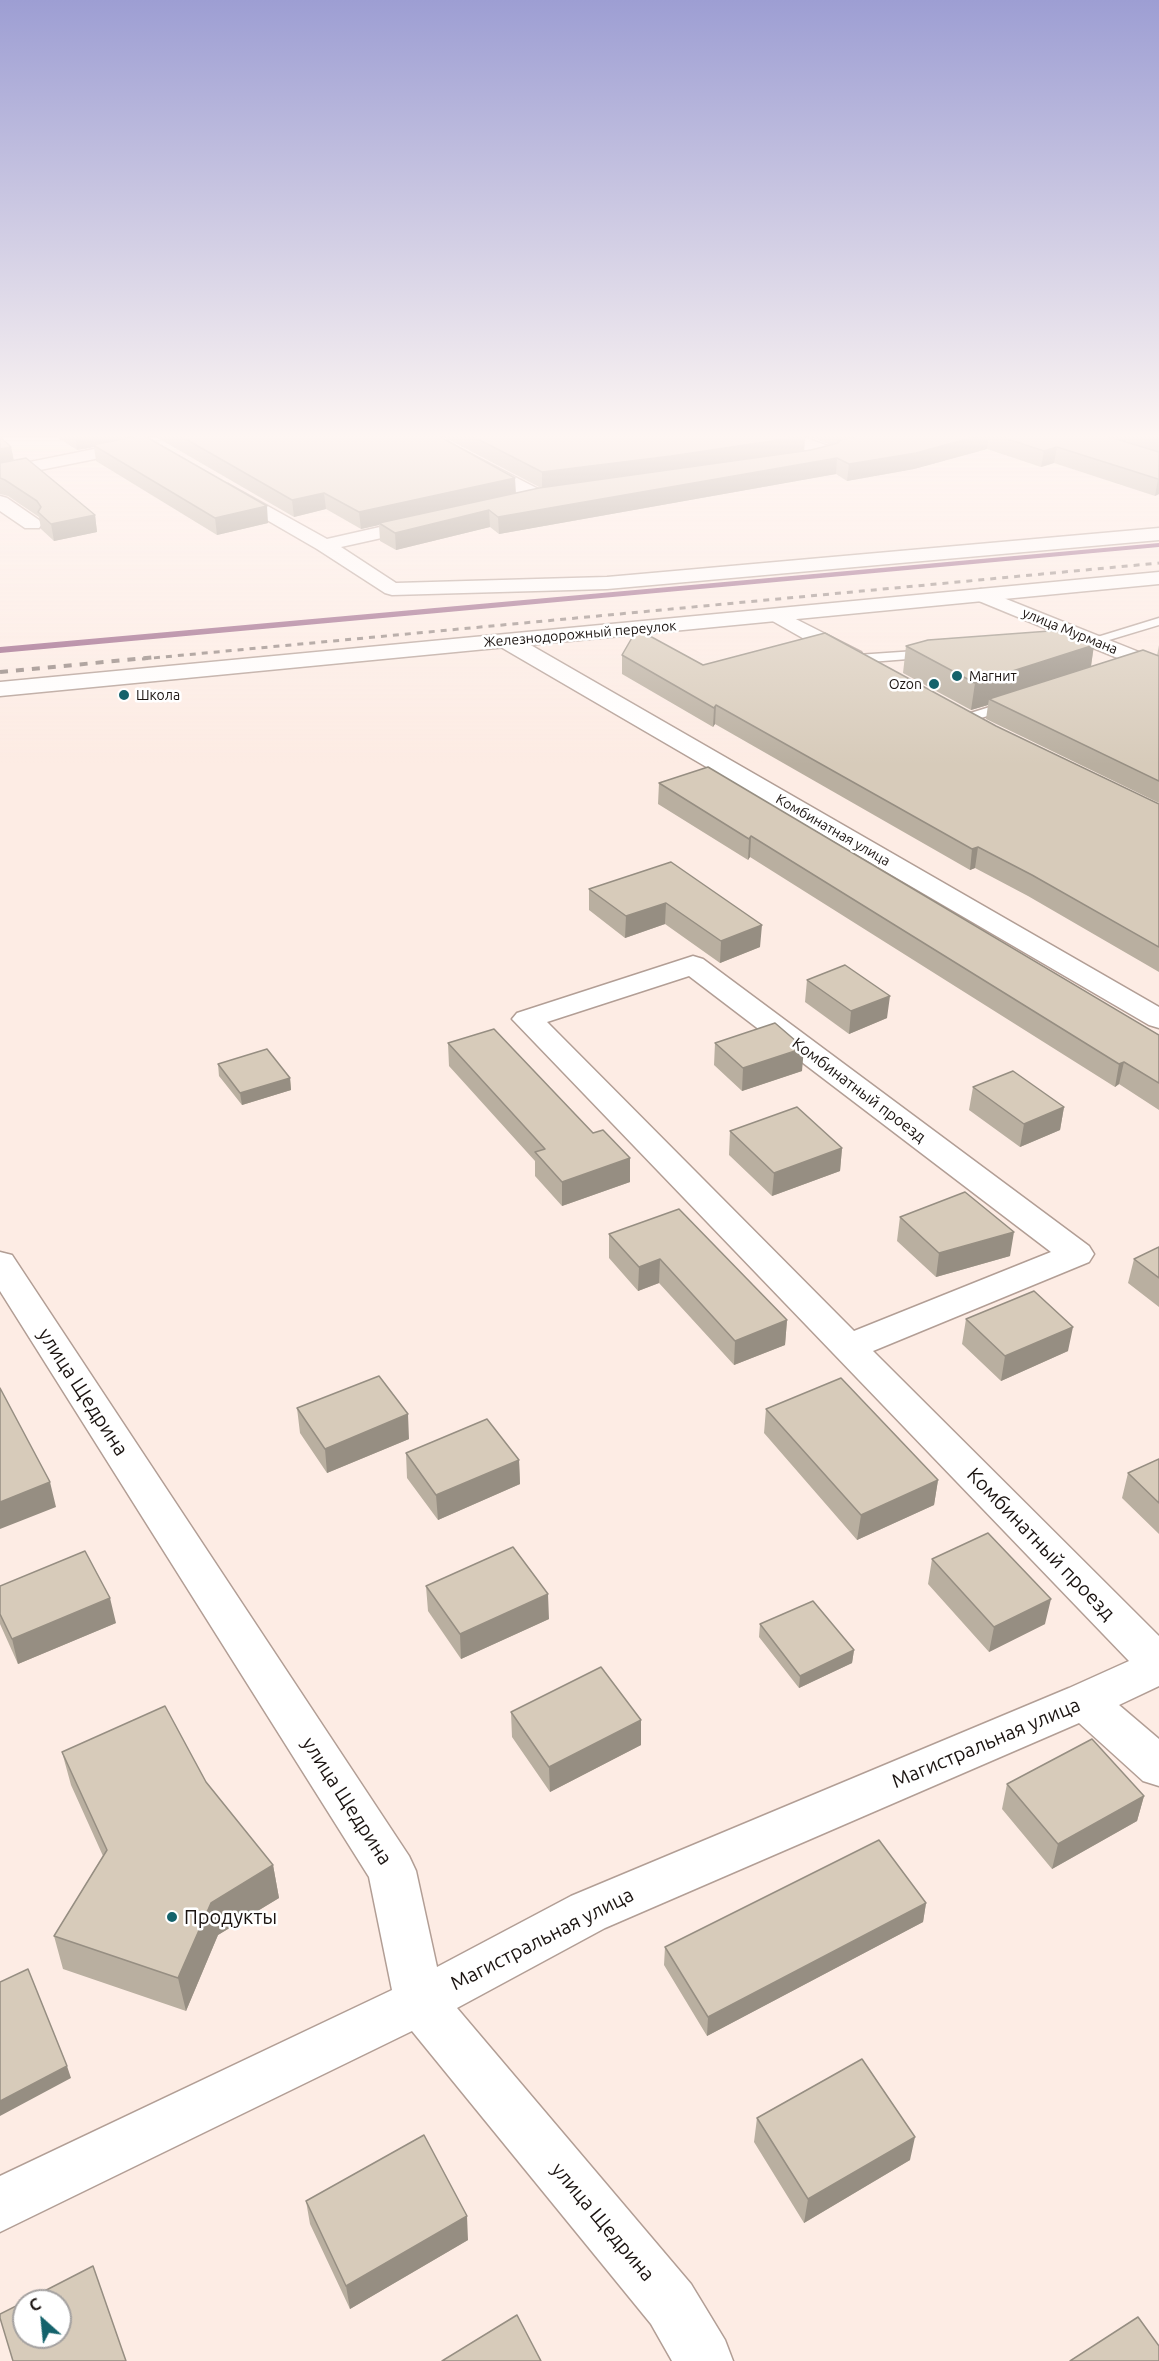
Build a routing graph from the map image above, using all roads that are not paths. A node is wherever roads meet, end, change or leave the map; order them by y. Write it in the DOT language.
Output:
graph roads {
  1 [pos="328,544"];
  2 [pos="1044,544"];
  3 [pos="324,545"];
  4 [pos="1159,578"];
  5 [pos="981,595"];
  6 [pos="776,615"];
  7 [pos="1159,621"];
  8 [pos="507,641"];
  9 [pos="1095,641"];
  10 [pos="1071,643"];
  11 [pos="940,653"];
  12 [pos="857,659"];
  13 [pos="1151,664"];
  14 [pos="1121,669"];
  15 [pos="896,681"];
  16 [pos="0,688"];
  17 [pos="1021,701"];
  18 [pos="955,713"];
  19 [pos="993,734"];
  20 [pos="1159,1018"];
  21 [pos="0,1263"];
  22 [pos="848,1347"];
  23 [pos="1159,1665"];
  24 [pos="1085,1701"];
  25 [pos="1159,1767"];
  26 [pos="420,2002"];
  27 [pos="0,2205"];
  28 [pos="704,2361"];
  1 -- 3 [label="street"];
  2 -- 3 [label="street"];
  4 -- 5 [label="street, Железнодорожный переулок"];
  5 -- 6 [label="street, Железнодорожный переулок"];
  5 -- 9 [label="street, улица Мурмана"];
  6 -- 8 [label="street, Железнодорожный переулок"];
  6 -- 12 [label="street"];
  7 -- 9 [label="lane"];
  8 -- 16 [label="street, Железнодорожный переулок"];
  8 -- 20 [label="street, Комбинатная улица"];
  9 -- 10 [label="lane"];
  9 -- 13 [label="street, улица Мурмана"];
  11 -- 12 [label="lane"];
  12 -- 15 [label="street"];
  13 -- 14 [label="lane"];
  17 -- 18 [label="lane"];
  18 -- 19 [label="street"];
  21 -- 26 [label="street, улица Щедрина"];
  22 -- 22 [label="street, Комбинатный проезд"];
  22 -- 23 [label="street, Комбинатный проезд"];
  23 -- 24 [label="street, Магистральная улица"];
  24 -- 25 [label="street"];
  24 -- 26 [label="street, Магистральная улица"];
  26 -- 27 [label="street, Магистральная улица"];
  26 -- 28 [label="street, улица Щедрина"];
}
